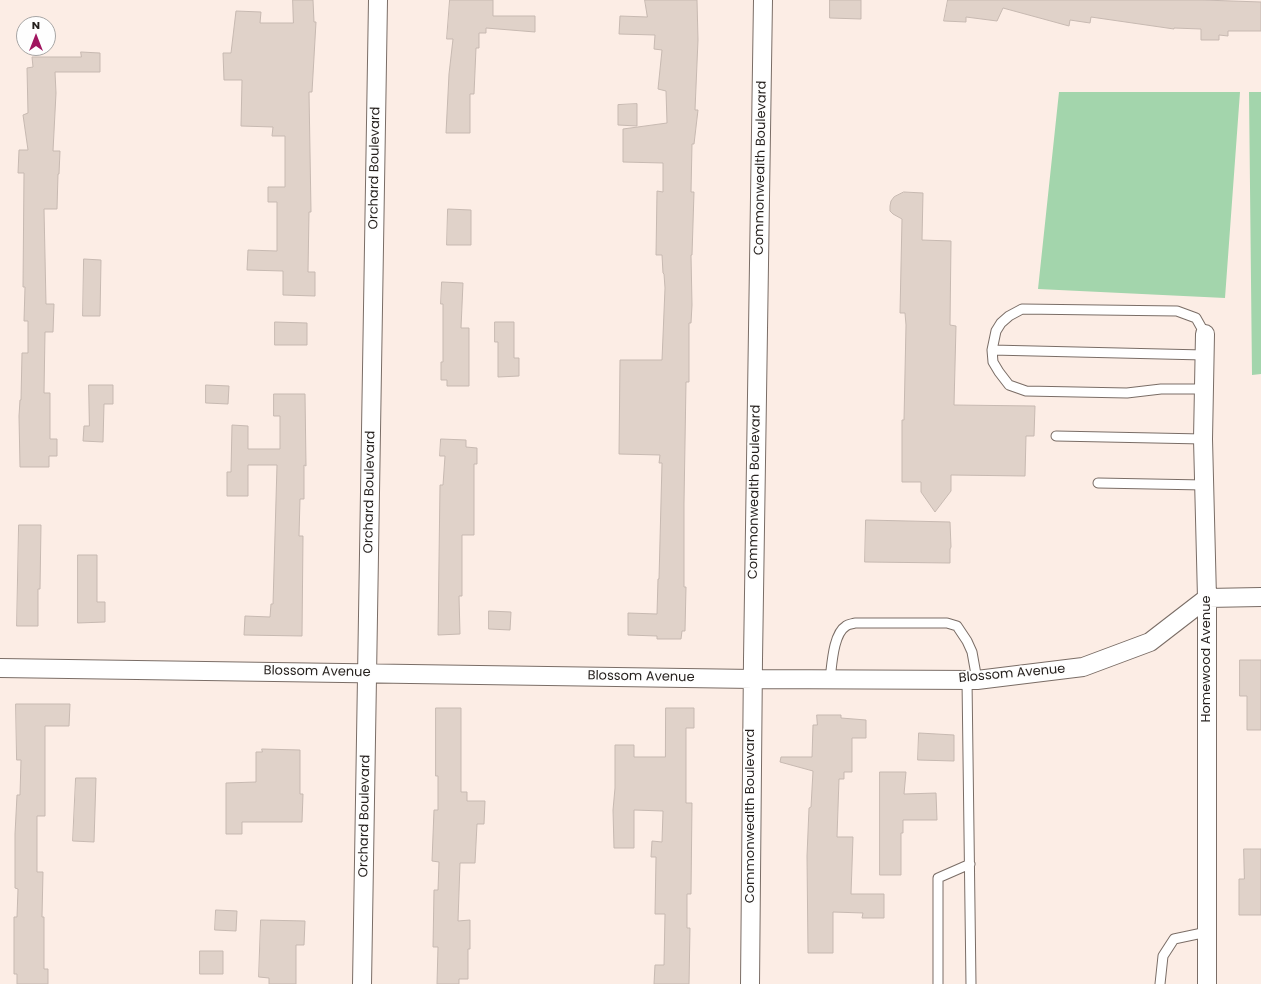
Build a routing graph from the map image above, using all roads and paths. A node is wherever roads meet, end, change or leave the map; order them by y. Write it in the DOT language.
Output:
graph roads {
  1 [pos="378,0"];
  2 [pos="763,0"];
  3 [pos="1205,334"];
  4 [pos="992,350"];
  5 [pos="1204,355"];
  6 [pos="1204,389"];
  7 [pos="1056,436"];
  8 [pos="1203,439"];
  9 [pos="1098,483"];
  10 [pos="1204,485"];
  11 [pos="1261,597"];
  12 [pos="1207,598"];
  13 [pos="0,668"];
  14 [pos="367,673"];
  15 [pos="753,679"];
  16 [pos="830,679"];
  17 [pos="972,680"];
  18 [pos="970,864"];
  19 [pos="1207,932"];
  20 [pos="362,984"];
  21 [pos="750,984"];
  22 [pos="938,984"];
  23 [pos="971,984"];
  24 [pos="1160,984"];
  25 [pos="1207,984"];
  1 -- 14 [label="street, Orchard Boulevard"];
  2 -- 15 [label="street, Commonwealth Boulevard"];
  3 -- 4 [label="lane"];
  3 -- 5 [label="street, Homewood Avenue"];
  4 -- 5 [label="lane"];
  4 -- 6 [label="lane"];
  5 -- 6 [label="street, Homewood Avenue"];
  6 -- 8 [label="street, Homewood Avenue"];
  7 -- 8 [label="lane"];
  8 -- 10 [label="street, Homewood Avenue"];
  9 -- 10 [label="lane"];
  10 -- 12 [label="street, Homewood Avenue"];
  11 -- 12 [label="street"];
  12 -- 17 [label="street, Blossom Avenue"];
  12 -- 19 [label="street, Homewood Avenue"];
  13 -- 14 [label="street, Blossom Avenue"];
  14 -- 15 [label="street, Blossom Avenue"];
  14 -- 20 [label="street, Orchard Boulevard"];
  15 -- 16 [label="street, Blossom Avenue"];
  15 -- 21 [label="street, Commonwealth Boulevard"];
  16 -- 17 [label="street, Blossom Avenue"];
  16 -- 17 [label="lane"];
  17 -- 18 [label="lane"];
  18 -- 22 [label="lane"];
  18 -- 23 [label="lane"];
  19 -- 24 [label="lane"];
  19 -- 25 [label="street, Homewood Avenue"];
}
